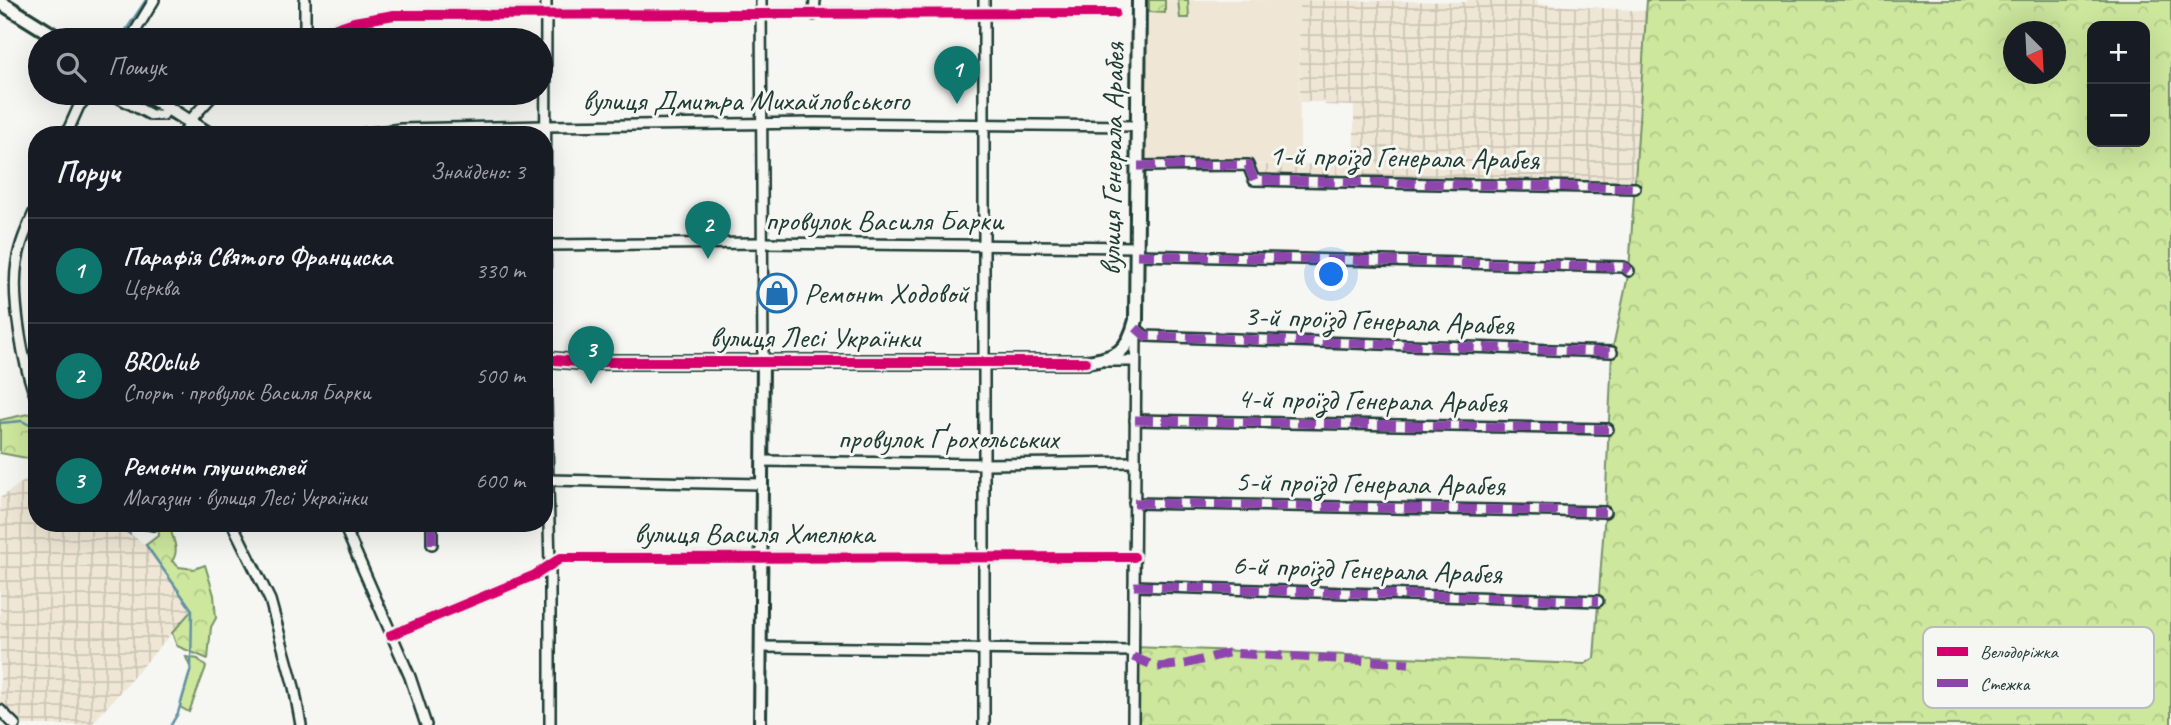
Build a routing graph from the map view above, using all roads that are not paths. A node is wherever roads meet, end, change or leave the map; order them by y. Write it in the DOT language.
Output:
graph roads {
  1 [pos="154,0"];
  2 [pos="305,0"];
  3 [pos="546,0"];
  4 [pos="761,0"];
  5 [pos="815,0"];
  6 [pos="984,0"];
  7 [pos="1139,0"];
  8 [pos="0,2"];
  9 [pos="985,12"];
  10 [pos="761,13"];
  11 [pos="1115,13"];
  12 [pos="545,14"];
  13 [pos="814,15"];
  14 [pos="42,28"];
  15 [pos="137,28"];
  16 [pos="303,28"];
  17 [pos="336,28"];
  18 [pos="545,28"];
  19 [pos="80,105"];
  20 [pos="133,105"];
  21 [pos="162,105"];
  22 [pos="205,105"];
  23 [pos="544,105"];
  24 [pos="167,108"];
  25 [pos="190,122"];
  26 [pos="761,124"];
  27 [pos="985,124"];
  28 [pos="70,126"];
  29 [pos="188,126"];
  30 [pos="196,126"];
  31 [pos="544,126"];
  32 [pos="1138,126"];
  33 [pos="1138,166"];
  34 [pos="1635,188"];
  35 [pos="28,229"];
  36 [pos="761,243"];
  37 [pos="553,245"];
  38 [pos="984,245"];
  39 [pos="1137,251"];
  40 [pos="1629,271"];
  41 [pos="1136,324"];
  42 [pos="1612,352"];
  43 [pos="553,360"];
  44 [pos="1135,360"];
  45 [pos="763,361"];
  46 [pos="985,362"];
  47 [pos="1086,362"];
  48 [pos="28,372"];
  49 [pos="1135,420"];
  50 [pos="1608,429"];
  51 [pos="762,461"];
  52 [pos="1135,462"];
  53 [pos="984,464"];
  54 [pos="553,480"];
  55 [pos="762,484"];
  56 [pos="1134,503"];
  57 [pos="1605,512"];
  58 [pos="236,532"];
  59 [pos="347,532"];
  60 [pos="432,532"];
  61 [pos="549,532"];
  62 [pos="432,544"];
  63 [pos="983,556"];
  64 [pos="761,557"];
  65 [pos="1134,557"];
  66 [pos="550,566"];
  67 [pos="1134,586"];
  68 [pos="1598,601"];
  69 [pos="391,635"];
  70 [pos="761,647"];
  71 [pos="983,650"];
  72 [pos="1133,651"];
  73 [pos="0,710"];
  74 [pos="15,725"];
  75 [pos="301,725"];
  76 [pos="426,725"];
  77 [pos="550,725"];
  78 [pos="760,725"];
  79 [pos="984,725"];
  80 [pos="1133,725"];
  1 -- 15 [label="street"];
  2 -- 16 [label="street"];
  3 -- 12 [label="street"];
  4 -- 10 [label="street"];
  5 -- 13 [label="street"];
  6 -- 9 [label="street"];
  7 -- 32 [label="main road, вулиця Генерала Арабея"];
  8 -- 14 [label="main road"];
  9 -- 11 [label="street"];
  9 -- 13 [label="street"];
  9 -- 27 [label="street"];
  10 -- 12 [label="street"];
  10 -- 13 [label="street"];
  10 -- 26 [label="street"];
  12 -- 17 [label="street"];
  12 -- 18 [label="street"];
  19 -- 28 [label="street"];
  20 -- 24 [label="street"];
  21 -- 24 [label="main road"];
  22 -- 25 [label="street"];
  23 -- 31 [label="street"];
  24 -- 25 [label="main road"];
  25 -- 29 [label="street"];
  25 -- 30 [label="main road"];
  26 -- 27 [label="street, вулиця Дмитра Михайловського"];
  26 -- 31 [label="street, вулиця Дмитра Михайловського"];
  26 -- 36 [label="street"];
  27 -- 32 [label="street, вулиця Дмитра Михайловського"];
  27 -- 38 [label="street"];
  32 -- 33 [label="main road, вулиця Генерала Арабея"];
  33 -- 34 [label="street, 1-й проїзд Генерала Арабея"];
  33 -- 39 [label="main road, вулиця Генерала Арабея"];
  35 -- 48 [label="street"];
  36 -- 37 [label="street, провулок Василя Барки"];
  36 -- 38 [label="street, провулок Василя Барки"];
  36 -- 45 [label="street"];
  38 -- 39 [label="street, провулок Василя Барки"];
  38 -- 46 [label="street"];
  39 -- 40 [label="street, провулок Василя Барки"];
  39 -- 41 [label="main road, вулиця Генерала Арабея"];
  41 -- 42 [label="street, 3-й проїзд Генерала Арабея"];
  41 -- 44 [label="street"];
  41 -- 47 [label="main road, вулиця Лесі Українки"];
  43 -- 45 [label="main road, вулиця Лесі Українки"];
  44 -- 47 [label="street"];
  44 -- 49 [label="street"];
  45 -- 46 [label="main road, вулиця Лесі Українки"];
  45 -- 51 [label="street"];
  46 -- 47 [label="main road, вулиця Лесі Українки"];
  46 -- 53 [label="street"];
  49 -- 50 [label="street, 4-й проїзд Генерала Арабея"];
  49 -- 52 [label="street"];
  51 -- 53 [label="street, провулок Ґрохольських"];
  51 -- 55 [label="street"];
  52 -- 53 [label="street, провулок Ґрохольських"];
  52 -- 56 [label="street"];
  53 -- 63 [label="street"];
  54 -- 55 [label="street"];
  55 -- 64 [label="street"];
  56 -- 57 [label="street, 5-й проїзд Генерала Арабея"];
  56 -- 65 [label="street"];
  58 -- 75 [label="street"];
  59 -- 69 [label="street"];
  60 -- 62 [label="street"];
  61 -- 66 [label="street"];
  63 -- 64 [label="street, вулиця Василя Хмелюка"];
  63 -- 65 [label="street, вулиця Василя Хмелюка"];
  63 -- 71 [label="street"];
  64 -- 66 [label="street, вулиця Василя Хмелюка"];
  64 -- 70 [label="street"];
  65 -- 67 [label="street"];
  66 -- 69 [label="street, вулиця Василя Хмелюка"];
  66 -- 77 [label="street"];
  67 -- 68 [label="street, 6-й проїзд Генерала Арабея"];
  67 -- 72 [label="street"];
  69 -- 76 [label="street"];
  70 -- 71 [label="street"];
  70 -- 78 [label="street"];
  71 -- 72 [label="street"];
  71 -- 79 [label="street"];
  72 -- 80 [label="street"];
  73 -- 74 [label="street"];
}
